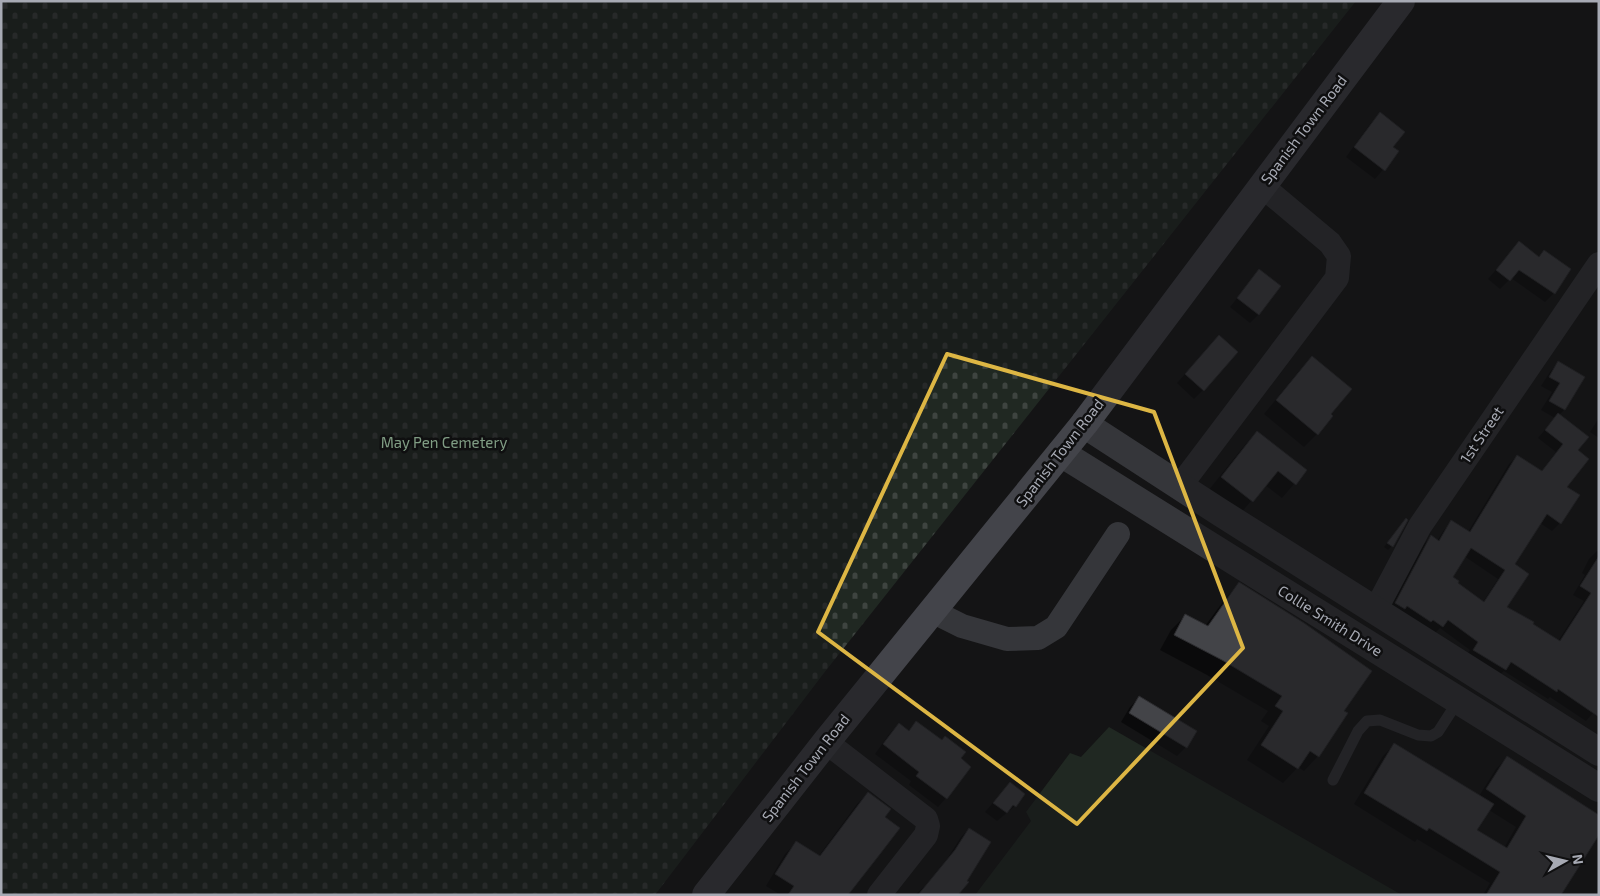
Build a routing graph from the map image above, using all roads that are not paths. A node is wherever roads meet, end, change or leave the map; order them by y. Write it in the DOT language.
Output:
graph roads {
  1 [pos="1401,1"];
  2 [pos="1262,186"];
  3 [pos="1599,264"];
  4 [pos="1084,424"];
  5 [pos="1061,452"];
  6 [pos="1180,486"];
  7 [pos="1118,534"];
  8 [pos="932,611"];
  9 [pos="1375,611"];
  10 [pos="1458,701"];
  11 [pos="826,742"];
  12 [pos="1598,749"];
  13 [pos="1333,780"];
  14 [pos="1599,788"];
  15 [pos="706,895"];
  16 [pos="879,895"];
  1 -- 2 [label="main road, Spanish Town Road"];
  2 -- 4 [label="main road, Spanish Town Road"];
  2 -- 6 [label="street"];
  3 -- 9 [label="street, 1st Street"];
  4 -- 5 [label="main road, Spanish Town Road"];
  4 -- 6 [label="street"];
  5 -- 8 [label="main road, Spanish Town Road"];
  5 -- 10 [label="street, Collie Smith Drive"];
  6 -- 9 [label="street"];
  7 -- 8 [label="street"];
  8 -- 11 [label="main road, Spanish Town Road"];
  9 -- 12 [label="street"];
  10 -- 13 [label="lane"];
  10 -- 14 [label="street, Collie Smith Drive"];
  11 -- 15 [label="main road, Spanish Town Road"];
  11 -- 16 [label="street"];
}
